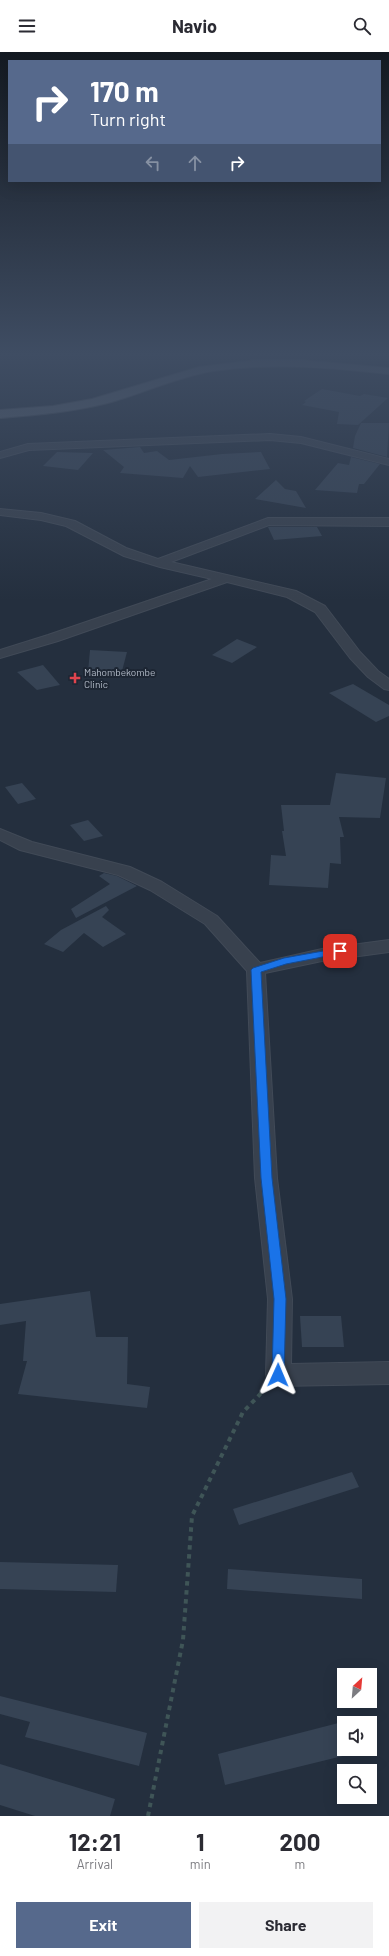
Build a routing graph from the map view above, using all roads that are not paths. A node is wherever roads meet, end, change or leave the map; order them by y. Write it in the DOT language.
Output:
graph roads {
  1 [pos="0,455"];
  2 [pos="389,462"];
  3 [pos="0,512"];
  4 [pos="389,522"];
  5 [pos="159,563"];
  6 [pos="226,578"];
  7 [pos="0,654"];
  8 [pos="389,686"];
  9 [pos="0,834"];
  10 [pos="389,946"];
  11 [pos="256,970"];
  12 [pos="389,1373"];
  1 -- 2 [label="street"];
  3 -- 5 [label="street"];
  4 -- 5 [label="street"];
  5 -- 6 [label="street"];
  6 -- 7 [label="street"];
  6 -- 8 [label="street"];
  9 -- 11 [label="street"];
  10 -- 11 [label="street"];
  11 -- 12 [label="street"];
}
